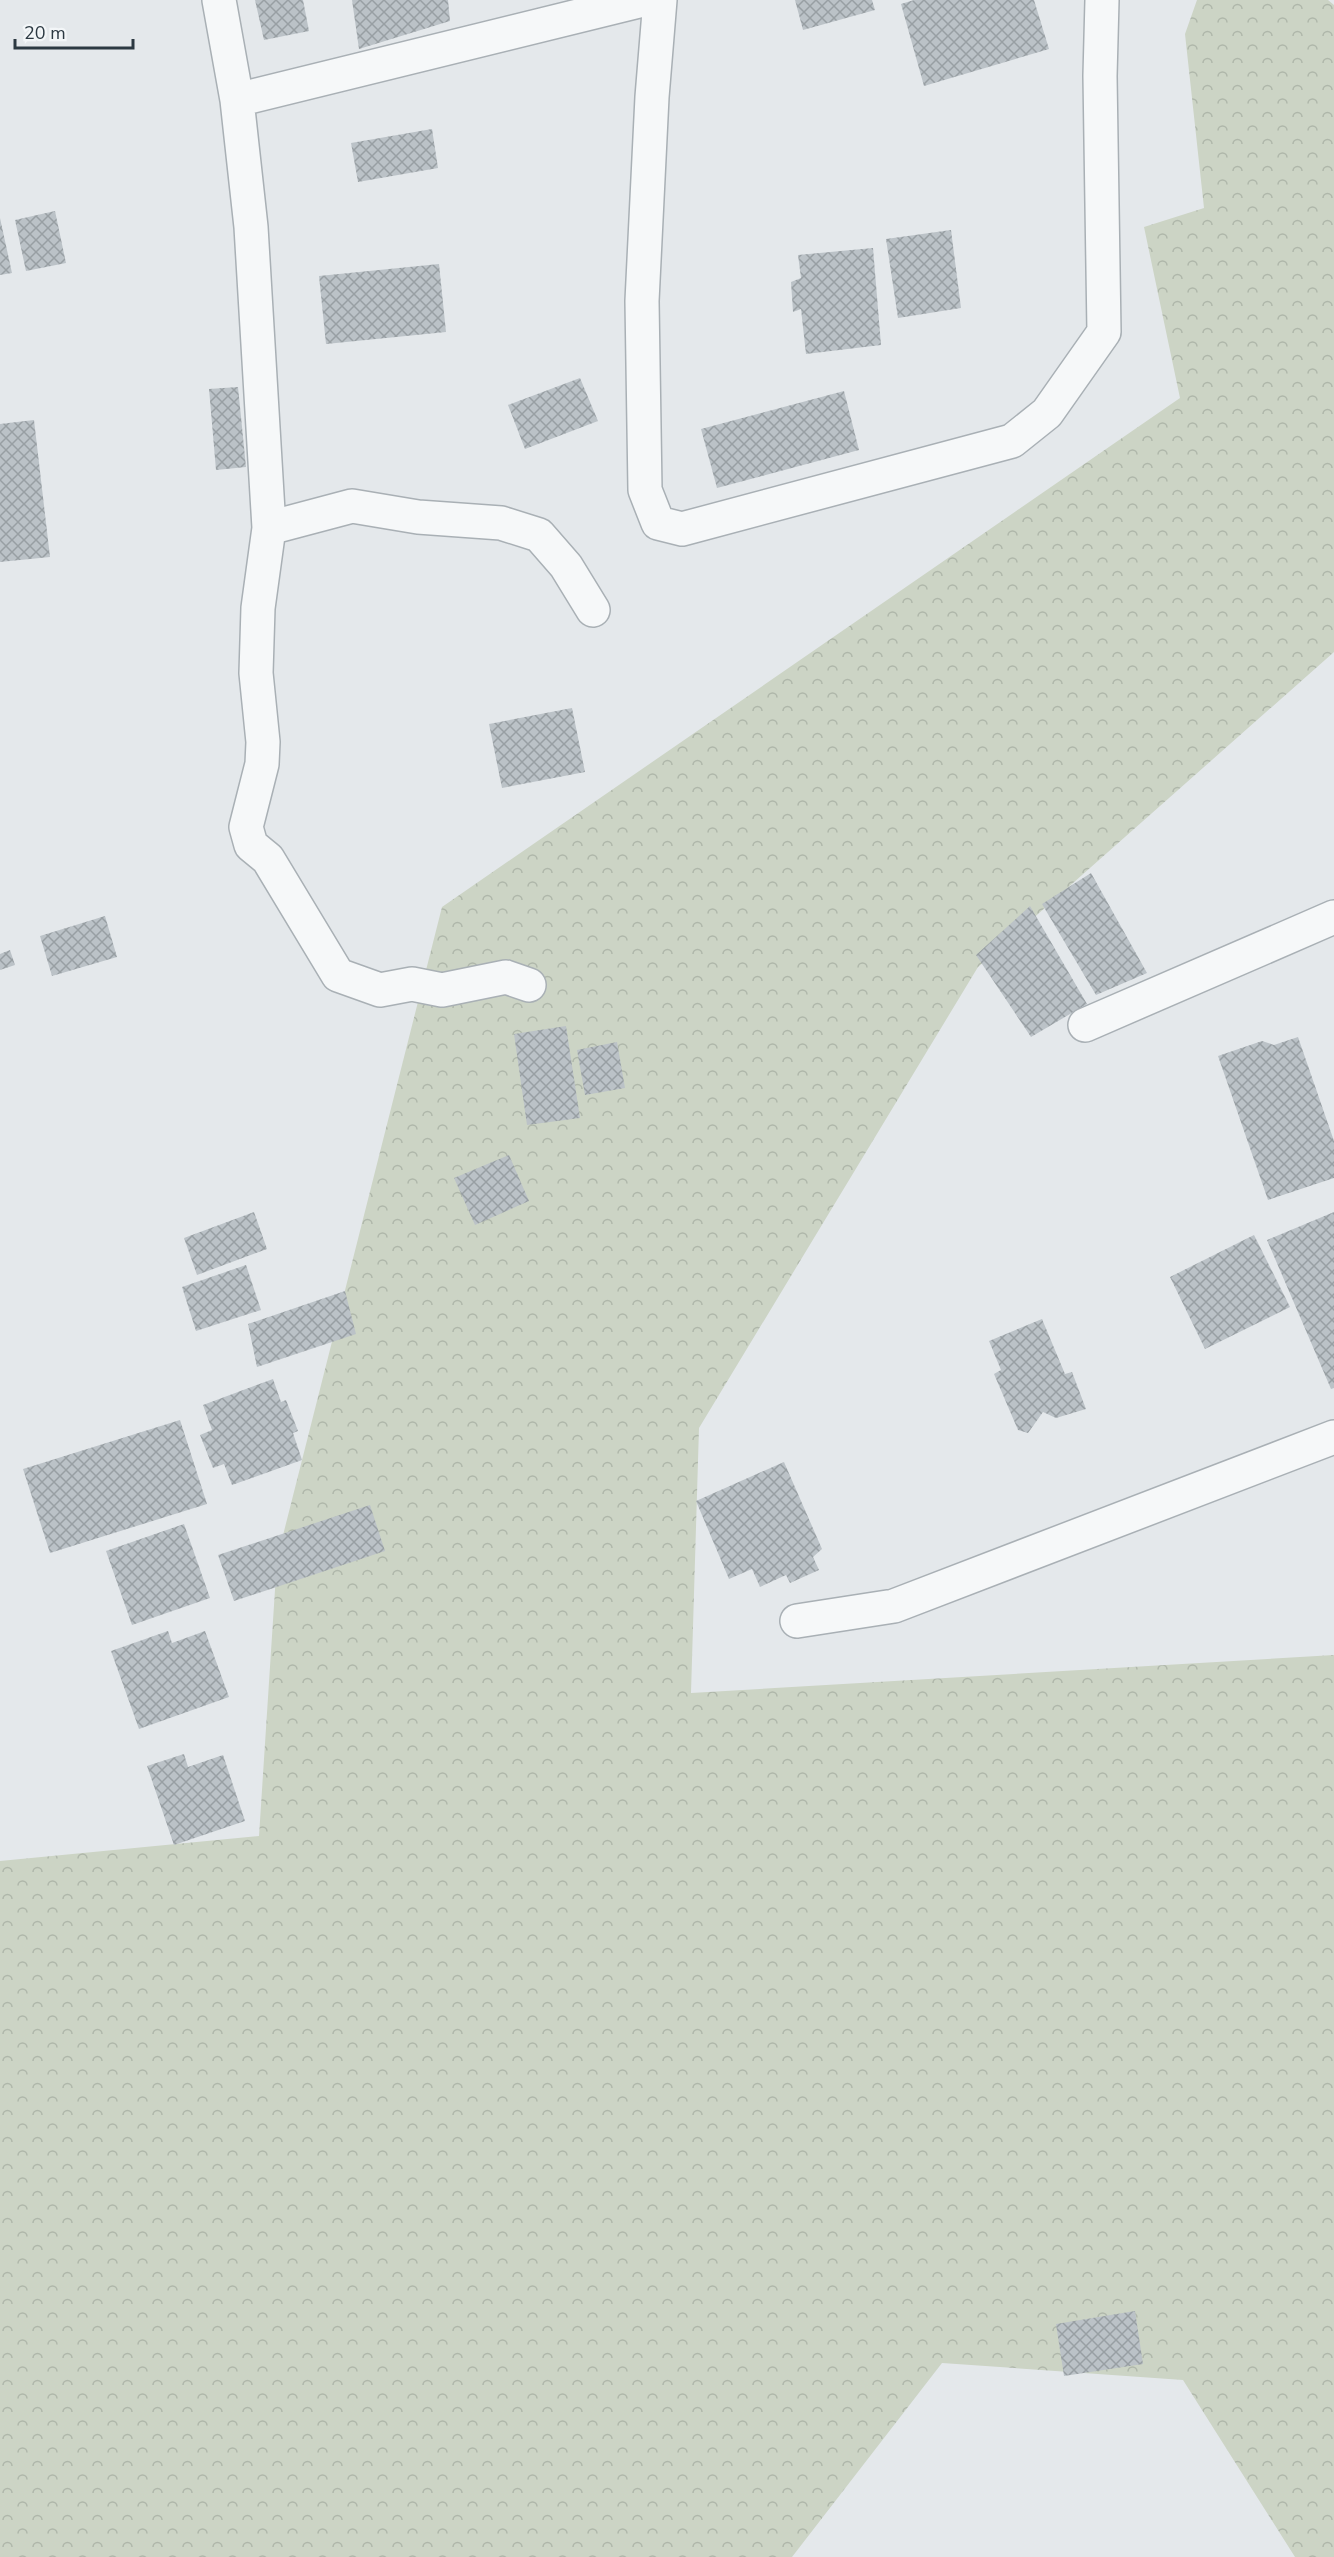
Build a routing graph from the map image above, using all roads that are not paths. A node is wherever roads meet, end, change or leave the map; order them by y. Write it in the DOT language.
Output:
graph roads {
  1 [pos="219,0"];
  2 [pos="643,0"];
  3 [pos="660,0"];
  4 [pos="1102,0"];
  5 [pos="237,100"];
  6 [pos="269,528"];
  7 [pos="593,610"];
  8 [pos="1334,917"];
  9 [pos="529,985"];
  10 [pos="1085,1025"];
  11 [pos="1334,1437"];
  12 [pos="797,1621"];
  1 -- 5 [label="street"];
  2 -- 5 [label="street"];
  3 -- 4 [label="street"];
  5 -- 6 [label="street"];
  6 -- 7 [label="street"];
  6 -- 9 [label="street"];
  8 -- 10 [label="street"];
  11 -- 12 [label="street"];
}
